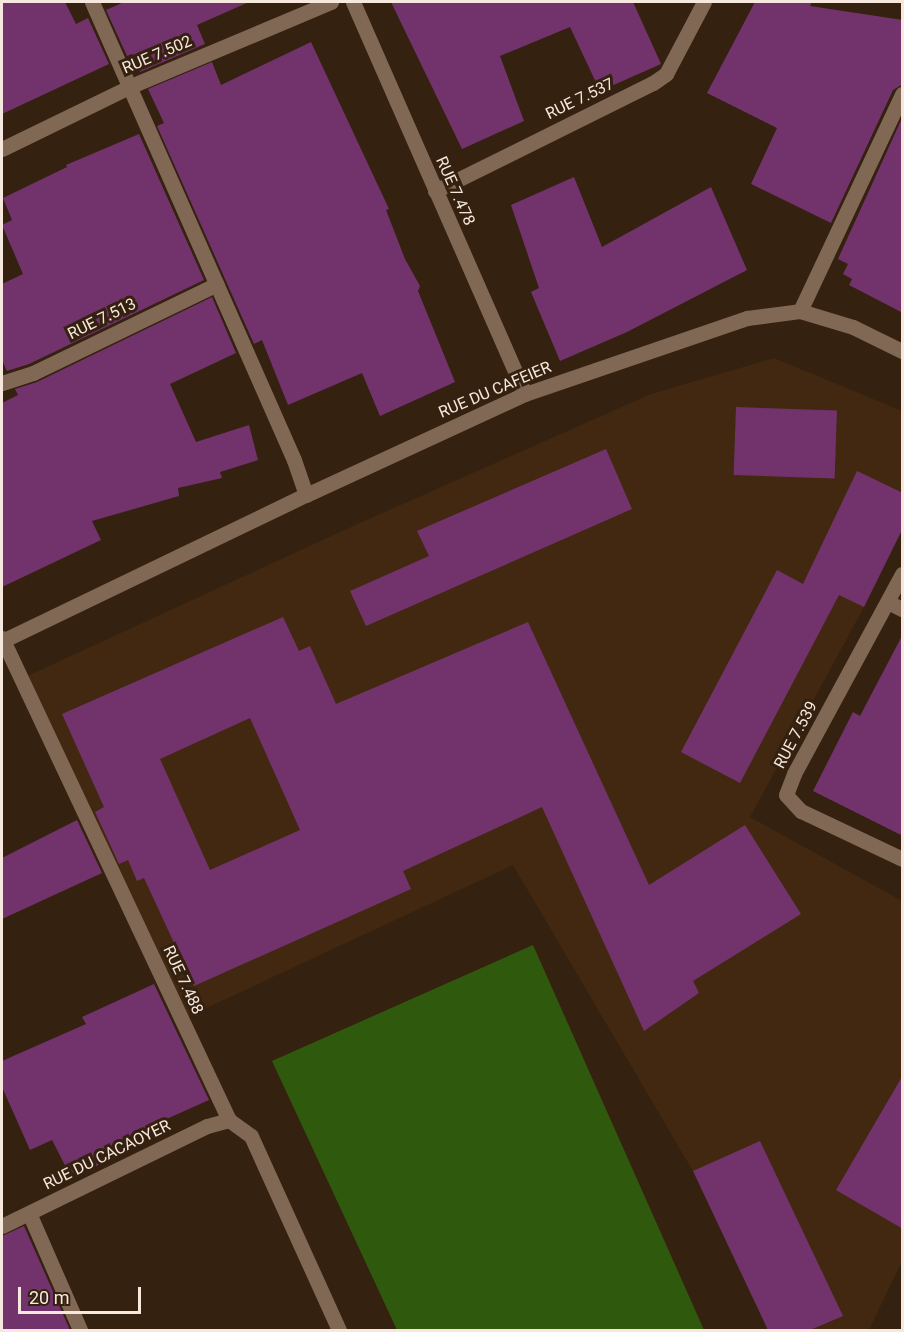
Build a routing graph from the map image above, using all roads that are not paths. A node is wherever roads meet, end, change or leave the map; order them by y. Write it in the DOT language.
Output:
graph roads {
  1 [pos="92,2"];
  2 [pos="331,2"];
  3 [pos="353,2"];
  4 [pos="704,2"];
  5 [pos="130,86"];
  6 [pos="903,94"];
  7 [pos="2,149"];
  8 [pos="435,191"];
  9 [pos="217,284"];
  10 [pos="800,311"];
  11 [pos="903,351"];
  12 [pos="2,383"];
  13 [pos="525,394"];
  14 [pos="306,495"];
  15 [pos="903,574"];
  16 [pos="888,602"];
  17 [pos="903,609"];
  18 [pos="2,640"];
  19 [pos="903,859"];
  20 [pos="229,1119"];
  21 [pos="29,1213"];
  22 [pos="2,1226"];
  23 [pos="80,1330"];
  24 [pos="339,1330"];
  1 -- 5 [label="street"];
  2 -- 5 [label="street, RUE 7.502"];
  3 -- 8 [label="street, RUE 7.478"];
  4 -- 8 [label="street, RUE 7.537"];
  5 -- 7 [label="street, RUE 7.502"];
  5 -- 9 [label="street"];
  6 -- 10 [label="street"];
  8 -- 13 [label="street, RUE 7.478"];
  9 -- 12 [label="street, RUE 7.513"];
  9 -- 14 [label="street"];
  10 -- 11 [label="street"];
  10 -- 13 [label="street, RUE DU CAFEIER"];
  13 -- 14 [label="street, RUE DU CAFEIER"];
  14 -- 18 [label="street, RUE DU CAFEIER"];
  15 -- 16 [label="street, RUE 7.539"];
  16 -- 17 [label="street"];
  16 -- 19 [label="street, RUE 7.539"];
  18 -- 20 [label="street, RUE 7.488"];
  20 -- 21 [label="street, RUE DU CACAOYER"];
  20 -- 24 [label="street, RUE 7.488"];
  21 -- 22 [label="street, RUE DU CACAOYER"];
  21 -- 23 [label="street"];
}
